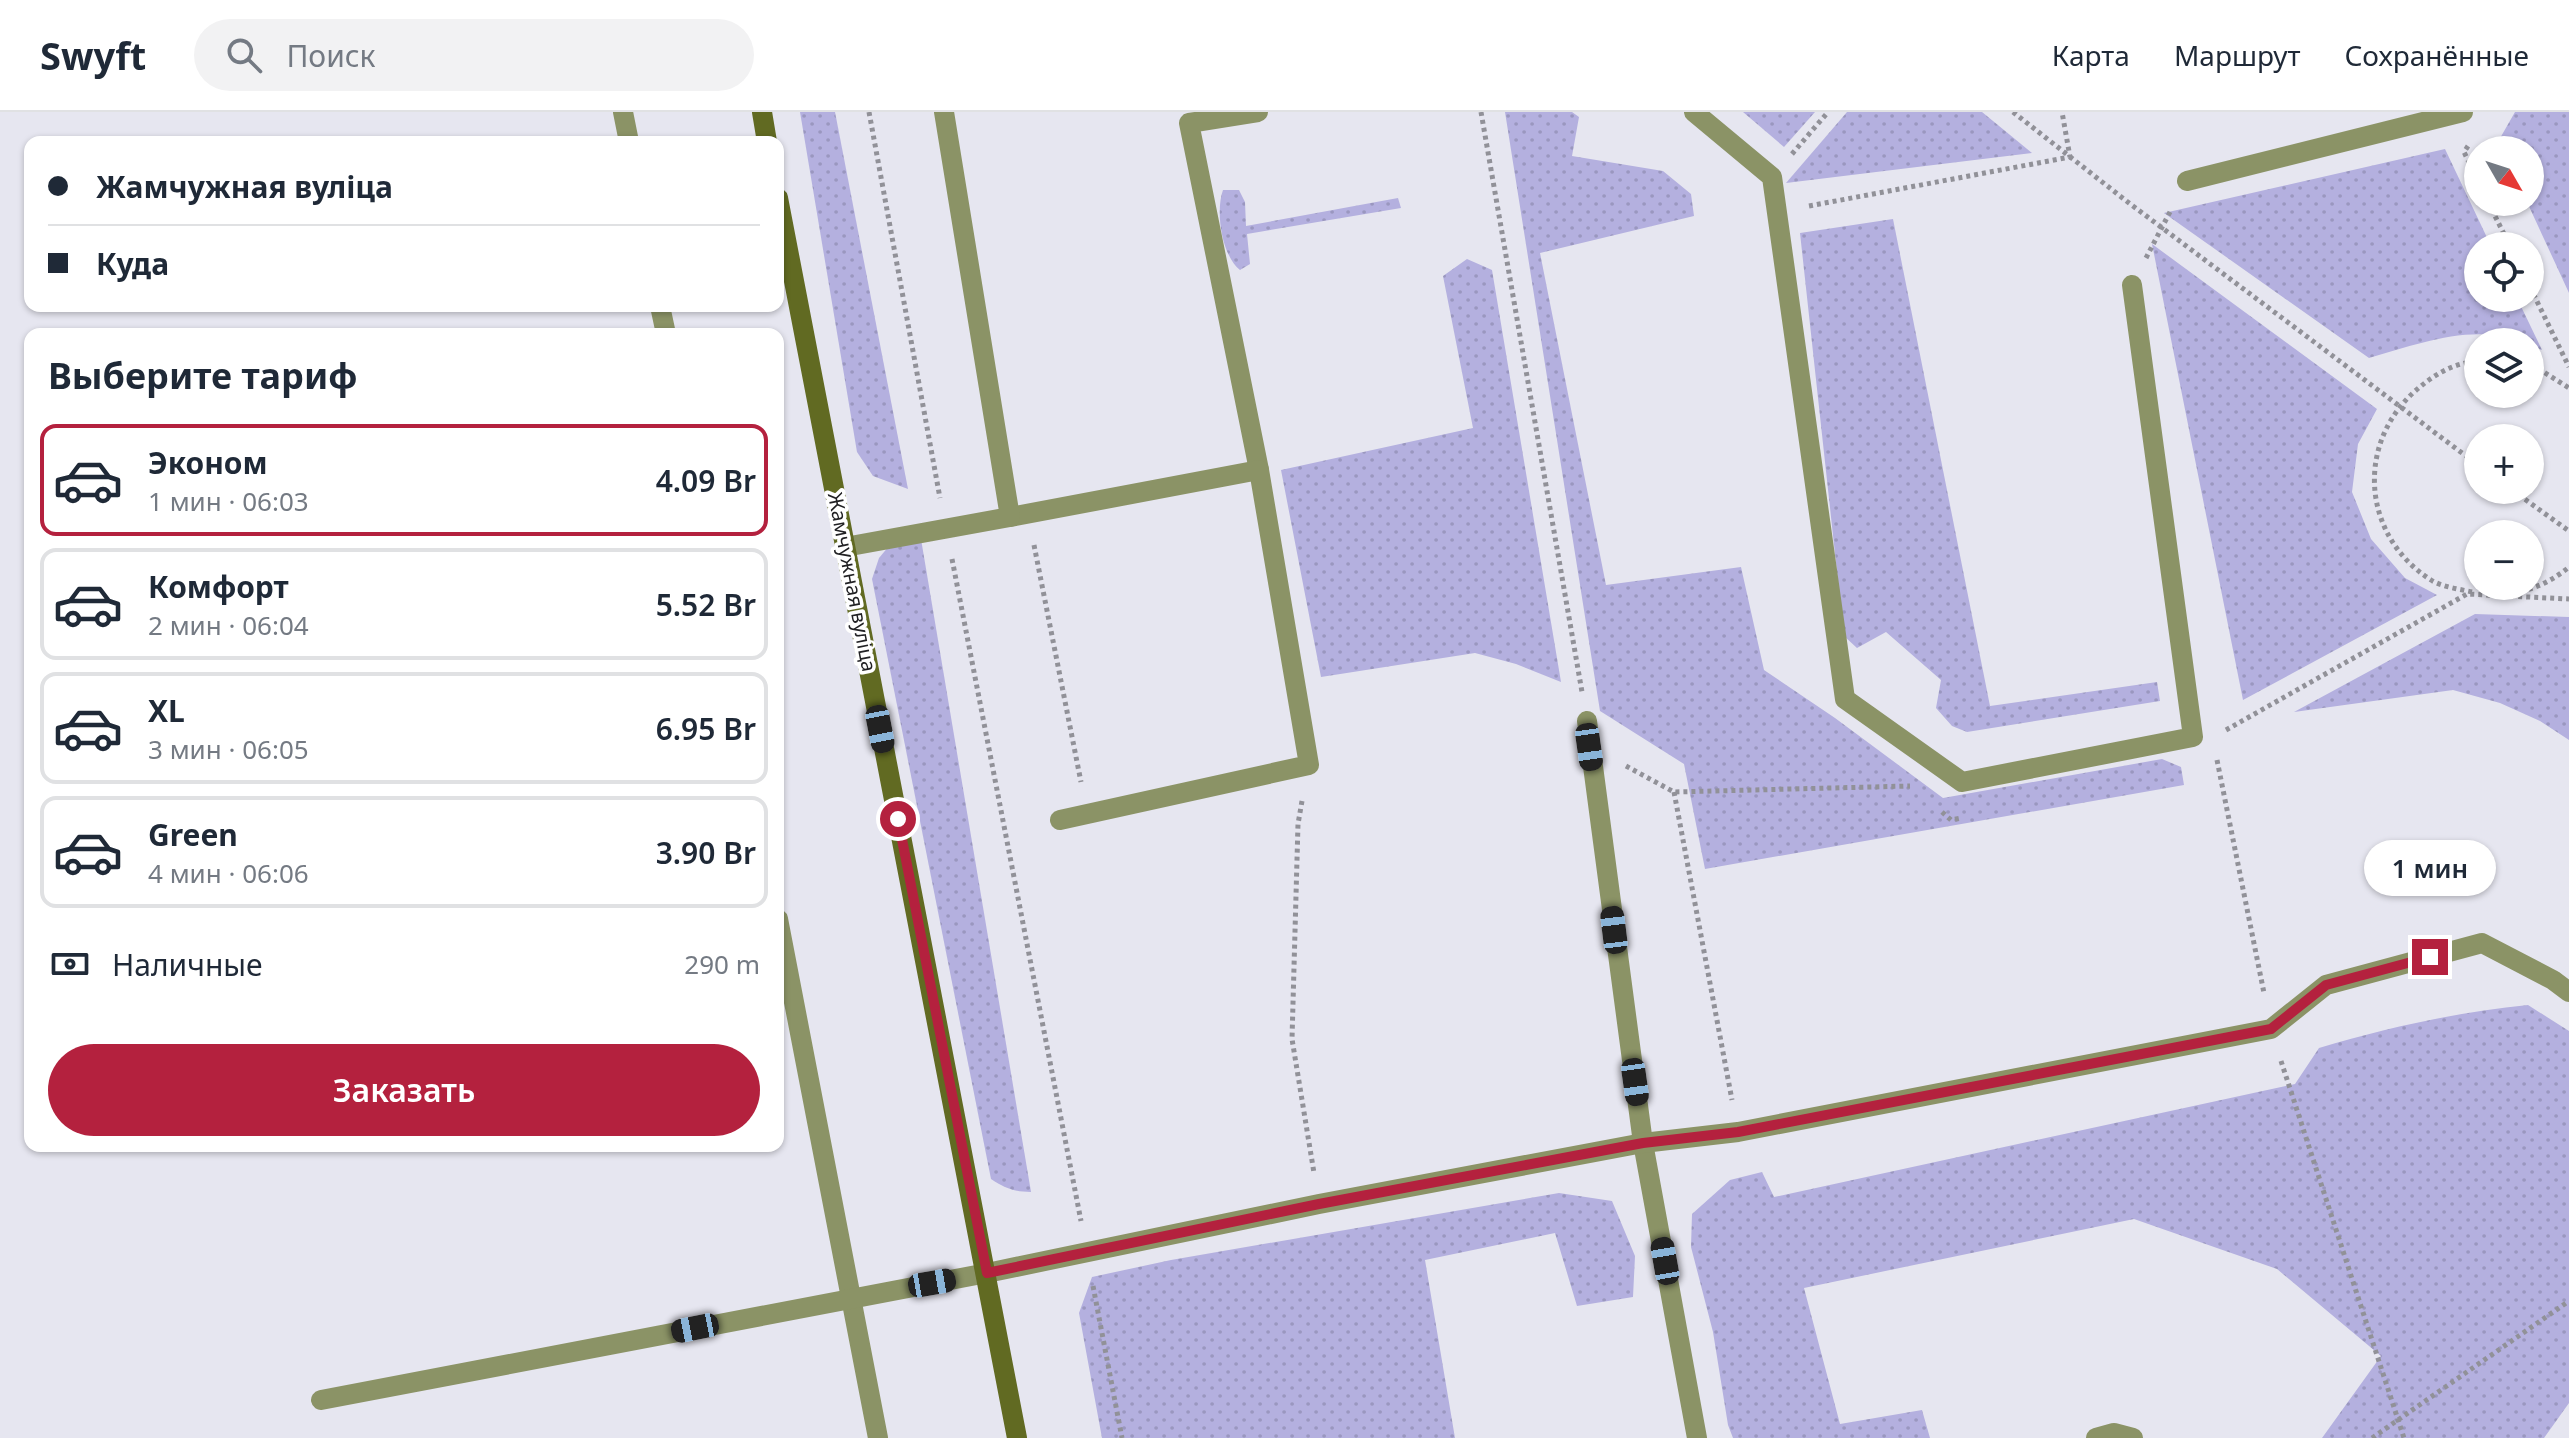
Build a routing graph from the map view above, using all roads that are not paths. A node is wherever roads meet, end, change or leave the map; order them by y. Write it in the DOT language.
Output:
graph roads {
  1 [pos="623,112"];
  2 [pos="762,112"];
  3 [pos="944,112"];
  4 [pos="1258,112"];
  5 [pos="1694,112"];
  6 [pos="2463,112"];
  7 [pos="628,136"];
  8 [pos="766,136"];
  9 [pos="2187,181"];
  10 [pos="784,229"];
  11 [pos="2132,285"];
  12 [pos="1259,470"];
  13 [pos="1019,514"];
  14 [pos="845,547"];
  15 [pos="1587,721"];
  16 [pos="1060,820"];
  17 [pos="784,950"];
  18 [pos="2569,992"];
  19 [pos="1643,1143"];
  20 [pos="987,1273"];
  21 [pos="851,1298"];
  22 [pos="321,1400"];
  23 [pos="878,1438"];
  24 [pos="1017,1438"];
  25 [pos="1697,1438"];
  26 [pos="2096,1438"];
  27 [pos="2133,1438"];
  1 -- 7 [label="lane"];
  2 -- 8 [label="main road"];
  3 -- 13 [label="lane"];
  4 -- 12 [label="lane"];
  5 -- 11 [label="lane"];
  6 -- 9 [label="lane"];
  10 -- 14 [label="main road, Жамчужная вуліца"];
  12 -- 13 [label="lane"];
  12 -- 16 [label="lane"];
  13 -- 14 [label="lane"];
  14 -- 20 [label="main road, Жамчужная вуліца"];
  15 -- 19 [label="lane"];
  17 -- 21 [label="lane"];
  18 -- 19 [label="lane"];
  19 -- 20 [label="lane"];
  19 -- 25 [label="lane"];
  20 -- 21 [label="lane"];
  20 -- 24 [label="main road, Жамчужная вуліца"];
  21 -- 22 [label="lane"];
  21 -- 23 [label="lane"];
  26 -- 27 [label="lane"];
}
